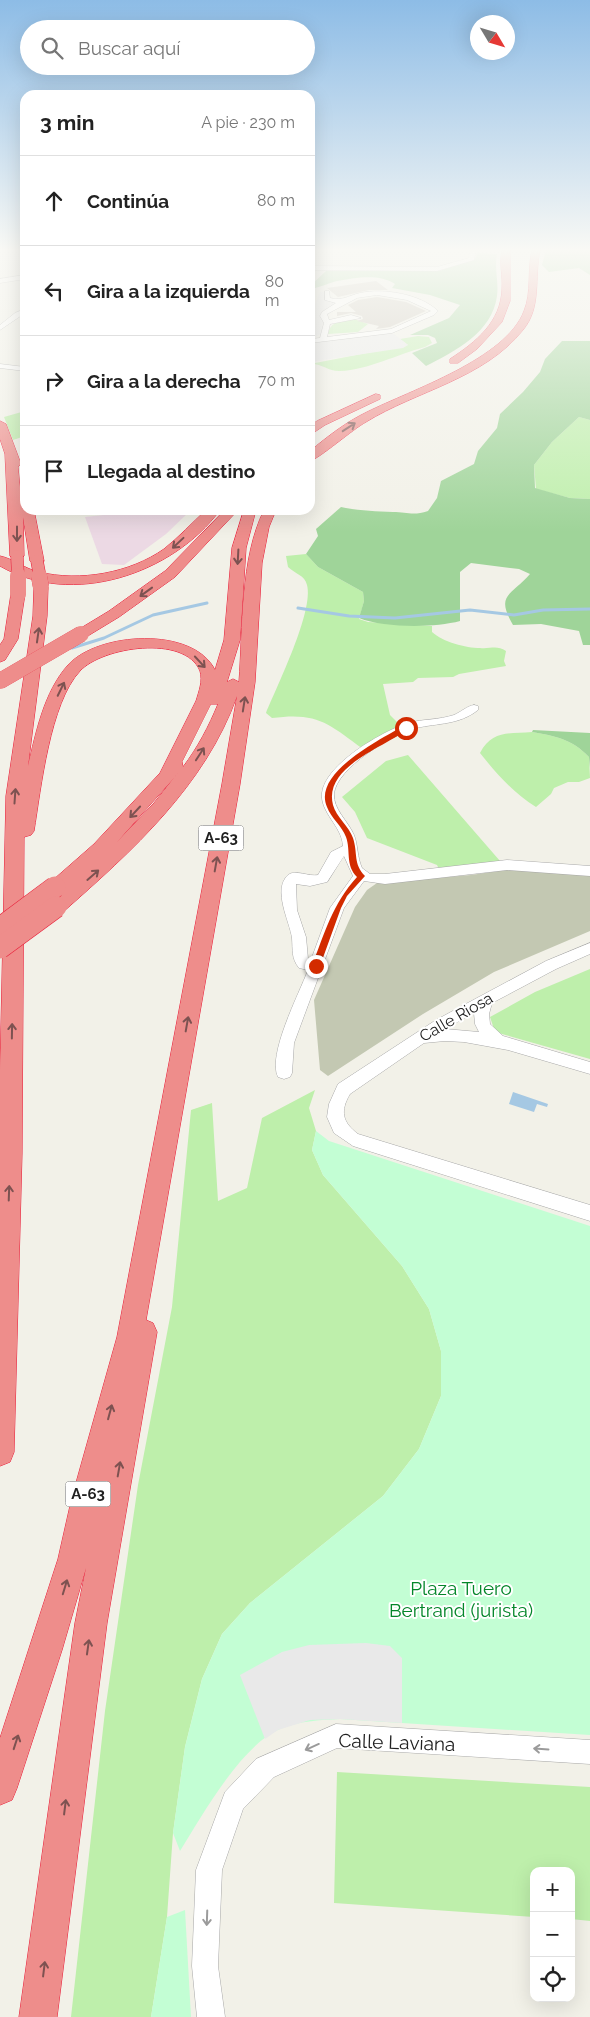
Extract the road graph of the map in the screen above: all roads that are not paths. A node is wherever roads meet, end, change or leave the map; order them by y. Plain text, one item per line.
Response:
1 (478, 344) edge
2 (503, 344) edge
3 (473, 349) junction
4 (442, 365) dead end
5 (0, 367) edge
6 (20, 368) edge
7 (386, 392) dead end
8 (1, 426) edge
9 (315, 428) edge
10 (315, 438) edge
11 (11, 450) junction
12 (315, 453) edge
13 (20, 478) edge
14 (29, 515) edge
15 (208, 515) edge
16 (227, 515) edge
17 (248, 515) edge
18 (268, 515) edge
19 (0, 560) edge
20 (251, 604) junction
21 (2, 654) edge
22 (0, 681) edge
23 (474, 708) dead end
24 (167, 775) junction
25 (349, 848) junction
26 (590, 871) edge
27 (362, 876) junction
28 (14, 897) junction
29 (0, 928) edge
30 (0, 948) edge
31 (590, 948) edge
32 (316, 966) junction
33 (486, 1000) junction
34 (412, 1042) junction
35 (500, 1042) junction
36 (590, 1068) edge
37 (178, 1072) junction
38 (284, 1073) dead end
39 (590, 1213) edge
40 (0, 1452) edge
41 (590, 1752) edge
42 (0, 1788) edge
43 (38, 2017) edge
44 (210, 2017) edge

1 - 3 highway
12 -> 2 highway
3 - 4 highway
3 - 10 highway
5 - 6 street
7 - 9 highway
8 - 11 highway
11 - 13 highway
11 -> 21 highway, bridge
28 -> 14 highway, bridge
15 -> 19 highway
16 -> 22 highway, bridge
17 -> 24 highway
18 - 20 highway, A-63
30 -> 20 highway, bridge
37 -> 20 highway, A-63
23 - 25 street
28 -> 24 highway
24 -> 29 highway, bridge
25 - 27 street
25 - 32 street
26 - 27 street
27 - 32 street
40 -> 28 highway
31 - 33 street, Calle Riosa
32 - 38 street
33 - 34 street, Calle Riosa
33 - 35 street
34 - 35 street
34 - 39 street, Calle Riosa
35 - 36 street
42 -> 37 highway, A-63
43 -> 37 highway
41 -> 44 street, Calle Laviana

